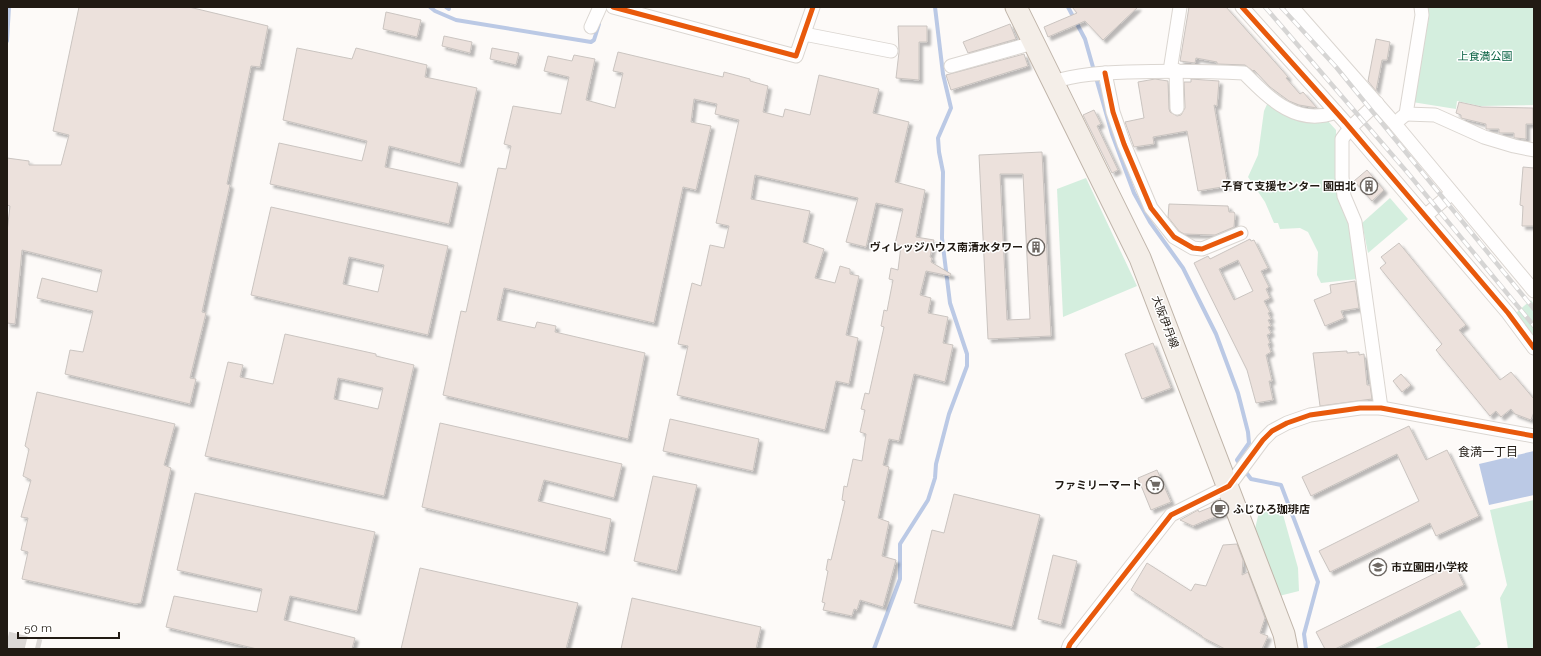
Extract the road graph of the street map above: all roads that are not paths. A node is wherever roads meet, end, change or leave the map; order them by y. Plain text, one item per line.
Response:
1 (600, 7) edge
2 (614, 7) edge
3 (813, 7) edge
4 (1016, 7) edge
5 (1180, 7) edge
6 (1242, 7) edge
7 (1292, 7) edge
8 (1421, 7) edge
9 (591, 27) dead end
10 (804, 34) junction
11 (1033, 43) junction
12 (890, 51) dead end
13 (951, 66) dead end
14 (1173, 70) junction
15 (1105, 73) junction
16 (1053, 82) junction
17 (1377, 103) junction
18 (1177, 108) dead end
19 (1336, 112) junction
20 (1406, 114) junction
21 (1395, 124) junction
22 (1350, 128) junction
23 (1534, 150) edge
24 (1452, 193) junction
25 (1425, 216) junction
26 (1242, 233) dead end
27 (1534, 291) edge
28 (1534, 348) edge
29 (1381, 408) junction
30 (1534, 436) edge
31 (1229, 486) junction
32 (1068, 649) edge
33 (1287, 649) edge

1 - 9 street
2 - 10 street
3 - 10 street
4 - 11 main road, 大阪伊丹線
5 - 14 street
6 - 19 street
7 - 17 street
8 - 20 street
10 - 12 street
11 - 13 street
11 - 16 main road, 大阪伊丹線
14 - 15 street
14 - 18 street
14 - 19 street
15 - 16 street
15 - 26 street
16 - 31 main road, 大阪伊丹線
17 - 21 street
17 - 22 street
19 - 22 street
20 - 21 street
20 - 23 street
21 - 24 street
22 - 25 street
22 - 29 street
24 - 25 street
24 - 27 street
25 - 28 street
29 - 30 street
29 - 31 street
31 - 32 street
31 - 33 main road, 大阪伊丹線

